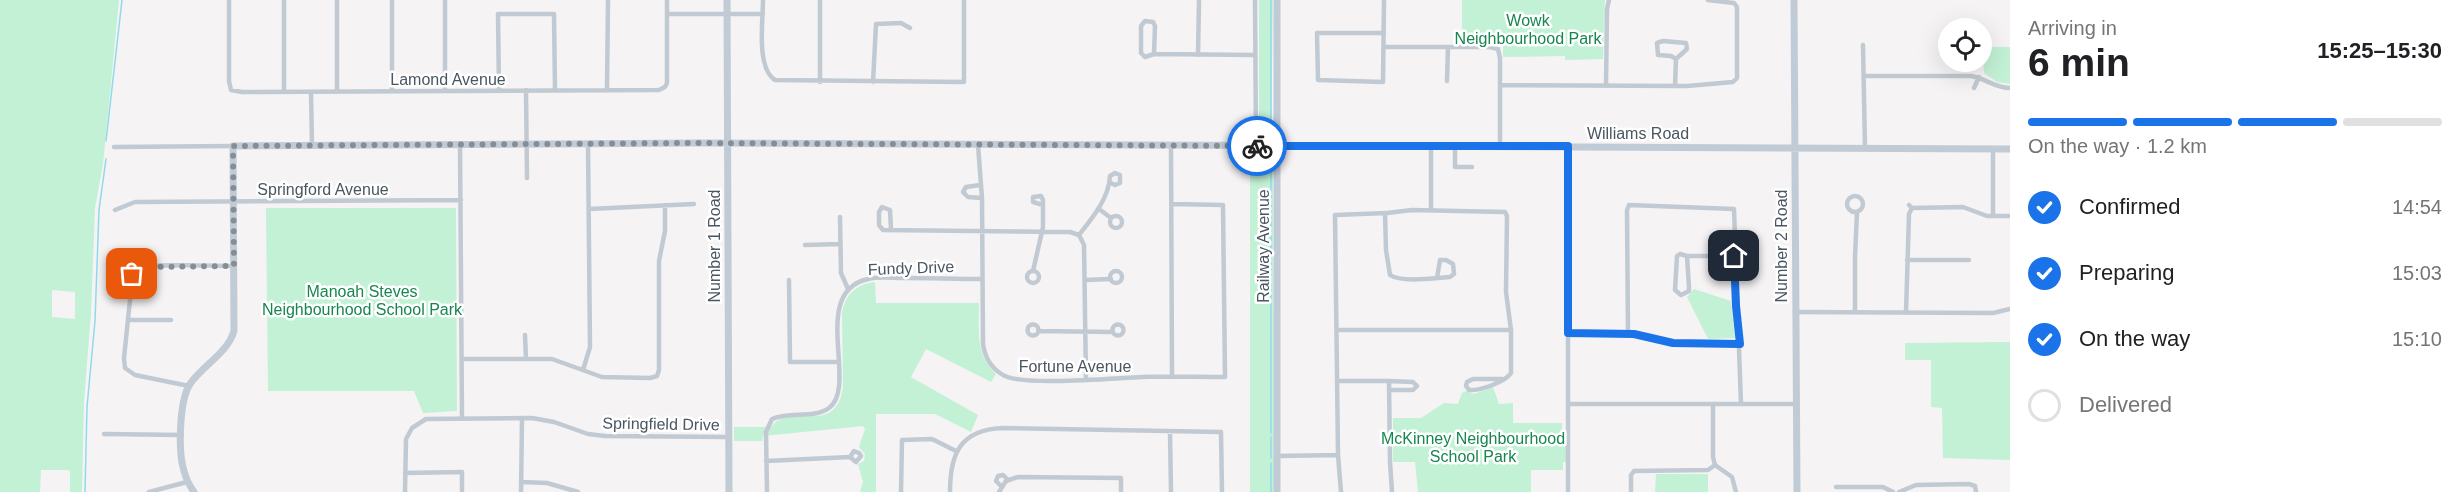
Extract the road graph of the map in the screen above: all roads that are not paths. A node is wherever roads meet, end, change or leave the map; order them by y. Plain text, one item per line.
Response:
1 (229, 0) edge
2 (284, 0) edge
3 (337, 0) edge
4 (392, 0) edge
5 (445, 0) edge
6 (608, 0) edge
7 (668, 0) edge
8 (727, 0) edge
9 (763, 0) edge
10 (820, 0) edge
11 (964, 0) edge
12 (1198, 0) edge
13 (1255, 0) edge
14 (1277, 0) edge
15 (1384, 0) edge
16 (1609, 0) edge
17 (1708, 0) edge
18 (1794, 0) edge
19 (667, 14) junction
20 (727, 14) junction
21 (763, 14) junction
22 (910, 28) dead end
23 (1384, 33) junction
24 (1863, 45) dead end
25 (1384, 47) junction
26 (1448, 47) junction
27 (1154, 54) junction
28 (1198, 55) junction
29 (1256, 55) junction
30 (1676, 59) junction
31 (1864, 76) junction
32 (1979, 77) junction
33 (1448, 81) dead end
34 (820, 82) junction
35 (873, 82) junction
36 (1500, 85) junction
37 (1606, 86) junction
38 (1675, 86) junction
39 (1974, 88) dead end
40 (2010, 88) edge
41 (445, 90) junction
42 (499, 90) junction
43 (526, 90) junction
44 (555, 90) junction
45 (607, 90) junction
46 (284, 91) junction
47 (337, 91) junction
48 (392, 91) junction
49 (311, 92) junction
50 (460, 144) junction
51 (526, 144) junction
52 (588, 144) junction
53 (727, 144) junction
54 (312, 145) junction
55 (978, 145) junction
56 (233, 146) junction
57 (1171, 146) junction
58 (1256, 146) junction
59 (1277, 146) junction
60 (1455, 146) junction
61 (1568, 146) junction
62 (114, 147) dead end
63 (1431, 147) junction
64 (1500, 147) junction
65 (1794, 148) junction
66 (1866, 148) junction
67 (1993, 149) junction
68 (2010, 149) edge
69 (1473, 167) dead end
70 (526, 178) dead end
71 (1111, 183) dead end
72 (980, 185) junction
73 (982, 198) junction
74 (460, 200) junction
75 (233, 202) junction
76 (694, 204) dead end
77 (1172, 204) junction
78 (665, 205) junction
79 (1042, 205) dead end
80 (589, 208) junction
81 (1099, 208) junction
82 (115, 210) dead end
83 (1431, 210) junction
84 (1857, 212) dead end
85 (1385, 213) junction
86 (1993, 216) junction
87 (2010, 216) edge
88 (840, 217) dead end
89 (1111, 218) dead end
90 (891, 230) junction
91 (982, 230) junction
92 (1041, 232) junction
93 (1079, 235) junction
94 (839, 244) junction
95 (805, 245) dead end
96 (1687, 256) junction
97 (1734, 256) junction
98 (1906, 260) junction
99 (1969, 260) dead end
100 (234, 266) junction
101 (1033, 271) dead end
102 (1437, 278) junction
103 (982, 279) junction
104 (1111, 279) dead end
105 (789, 280) dead end
106 (1085, 280) junction
107 (848, 289) junction
108 (2010, 309) edge
109 (1795, 312) junction
110 (1855, 312) junction
111 (1906, 313) junction
112 (128, 320) junction
113 (171, 320) dead end
114 (1338, 330) junction
115 (1511, 330) junction
116 (1039, 331) dead end
117 (1085, 332) junction
118 (1112, 332) dead end
119 (1568, 333) junction
120 (1628, 334) junction
121 (525, 335) dead end
122 (1740, 344) junction
123 (462, 359) junction
124 (526, 359) junction
125 (838, 362) junction
126 (583, 370) junction
127 (1172, 377) junction
128 (1502, 379) junction
129 (1086, 380) junction
130 (1339, 381) junction
131 (1389, 381) junction
132 (189, 386) junction
133 (1389, 390) junction
134 (1568, 404) junction
135 (1713, 404) junction
136 (1741, 404) junction
137 (1797, 404) junction
138 (462, 418) junction
139 (522, 418) junction
140 (1170, 432) junction
141 (104, 434) dead end
142 (182, 435) junction
143 (728, 437) junction
144 (956, 451) junction
145 (1338, 455) junction
146 (1277, 456) junction
147 (850, 457) dead end
148 (766, 461) junction
149 (1715, 465) junction
150 (405, 473) junction
151 (1008, 480) junction
152 (187, 482) junction
153 (521, 482) junction
154 (1836, 487) dead end
155 (1000, 489) edge
156 (1976, 489) edge
157 (149, 492) edge
158 (194, 492) edge
159 (405, 492) edge
160 (462, 492) edge
161 (521, 492) edge
162 (578, 492) edge
163 (729, 492) edge
164 (767, 492) edge
165 (901, 492) edge
166 (950, 492) edge
167 (1121, 492) edge
168 (1170, 492) edge
169 (1222, 492) edge
170 (1277, 492) edge
171 (1341, 492) edge
172 (1392, 492) edge
173 (1568, 492) edge
174 (1631, 492) edge
175 (1736, 492) edge
176 (1797, 492) edge
177 (1893, 492) edge
178 (1899, 492) edge

1 - 46 street, Lamond Avenue
2 - 46 street
3 - 47 street
4 - 48 street
5 - 41 street
6 - 45 street
7 - 19 street
8 - 20 street, Number 1 Road
9 - 21 street
10 - 34 street
11 - 35 street
12 - 28 street
13 - 29 street
14 - 59 street, Railway Avenue
15 - 23 street
16 - 37 street
17 - 38 street
18 - 65 street, Number 2 Road
19 - 20 street
19 - 45 street, Lamond Avenue
20 - 21 street
20 - 53 street, Number 1 Road
21 - 34 street
22 - 35 street
23 - 25 street
23 - 25 street
24 - 31 street
25 - 26 street
26 - 33 street
26 - 36 street
27 - 27 street
27 - 28 street
28 - 29 street
29 - 58 street
30 - 30 street
30 - 38 street
31 - 32 street
31 - 66 street
32 - 39 street
32 - 40 street
34 - 35 street
36 - 37 street
36 - 64 street
37 - 38 street
41 - 42 street, Lamond Avenue
41 - 48 street, Lamond Avenue
42 - 43 street, Lamond Avenue
42 - 44 street
43 - 44 street, Lamond Avenue
43 - 51 street
44 - 45 street, Lamond Avenue
46 - 49 street, Lamond Avenue
47 - 48 street, Lamond Avenue
47 - 49 street, Lamond Avenue
49 - 54 street
50 - 51 street, Williams Road
50 - 54 street, Williams Road
50 - 74 street
51 - 52 street, Williams Road
51 - 70 street
52 - 53 street, Williams Road
52 - 80 street
53 - 55 street, Williams Road
53 - 143 street, Number 1 Road
54 - 56 street, Williams Road
55 - 57 street, Williams Road
55 - 72 street, Fortune Avenue
56 - 62 street, Williams Road
56 - 75 street
57 - 58 street, Williams Road
57 - 77 street
58 - 59 street, Williams Road
59 - 63 street, Williams Road
59 - 146 street, Railway Avenue
60 - 63 street, Williams Road
60 - 64 street, Williams Road
60 - 69 street
61 - 64 street, Williams Road
61 - 65 street, Williams Road
61 - 119 street
63 - 83 street
65 - 66 street, Williams Road
65 - 109 street, Number 2 Road
66 - 67 street, Williams Road
67 - 68 street, Williams Road
67 - 86 street
71 - 81 street
72 - 73 street, Fortune Avenue
72 - 73 street
73 - 91 street, Fortune Avenue
74 - 75 street, Springford Avenue
74 - 123 street
75 - 82 street, Springford Avenue
75 - 100 street
76 - 78 street
77 - 127 street
77 - 127 street, Fortune Avenue
78 - 80 street
78 - 126 street
79 - 92 street
80 - 126 street
81 - 89 street
81 - 93 street
83 - 85 street
83 - 115 street
84 - 110 street
85 - 102 street
85 - 114 street
86 - 87 street
86 - 98 street
88 - 94 street
90 - 90 street
90 - 91 street
91 - 92 street
91 - 103 street, Fortune Avenue
92 - 93 street
92 - 101 street
93 - 106 street
94 - 95 street
94 - 107 street
96 - 96 street
96 - 97 street
97 - 120 street
97 - 122 street
98 - 99 street
98 - 111 street
100 - 112 street
100 - 132 street
102 - 102 street
103 - 107 street, Fundy Drive
103 - 129 street, Fortune Avenue
104 - 106 street
105 - 125 street
106 - 117 street
107 - 125 street, Fundy Drive
108 - 111 street
109 - 110 street
109 - 137 street, Number 2 Road
110 - 111 street
112 - 113 street
112 - 132 street
114 - 115 street
114 - 130 street
115 - 128 street
116 - 117 street
117 - 118 street
117 - 129 street
119 - 120 street
119 - 134 street
120 - 122 street
121 - 124 street
122 - 136 street
123 - 124 street
123 - 138 street
124 - 126 street
125 - 148 street, Fundy Drive
127 - 129 street, Fortune Avenue
128 - 128 street
130 - 131 street
130 - 145 street
131 - 133 street
131 - 133 street
132 - 142 street
133 - 172 street
134 - 135 street
134 - 173 street
135 - 136 street
135 - 149 street
136 - 137 street
137 - 176 street, Number 2 Road
138 - 139 street, Springfield Drive
138 - 150 street, Springfield Drive
139 - 143 street, Springfield Drive
139 - 153 street
140 - 144 street
140 - 168 street
140 - 169 street
141 - 142 street
142 - 152 street
143 - 163 street, Number 1 Road
144 - 165 street
144 - 166 street
145 - 146 street
145 - 171 street
146 - 170 street, Railway Avenue
147 - 148 street
148 - 164 street, Fundy Drive
149 - 174 street
149 - 175 street
150 - 159 street, Springfield Drive
150 - 160 street
151 - 155 street
151 - 155 street
151 - 167 street
152 - 157 street
152 - 158 street
153 - 161 street
153 - 162 street
154 - 177 street
156 - 178 street

